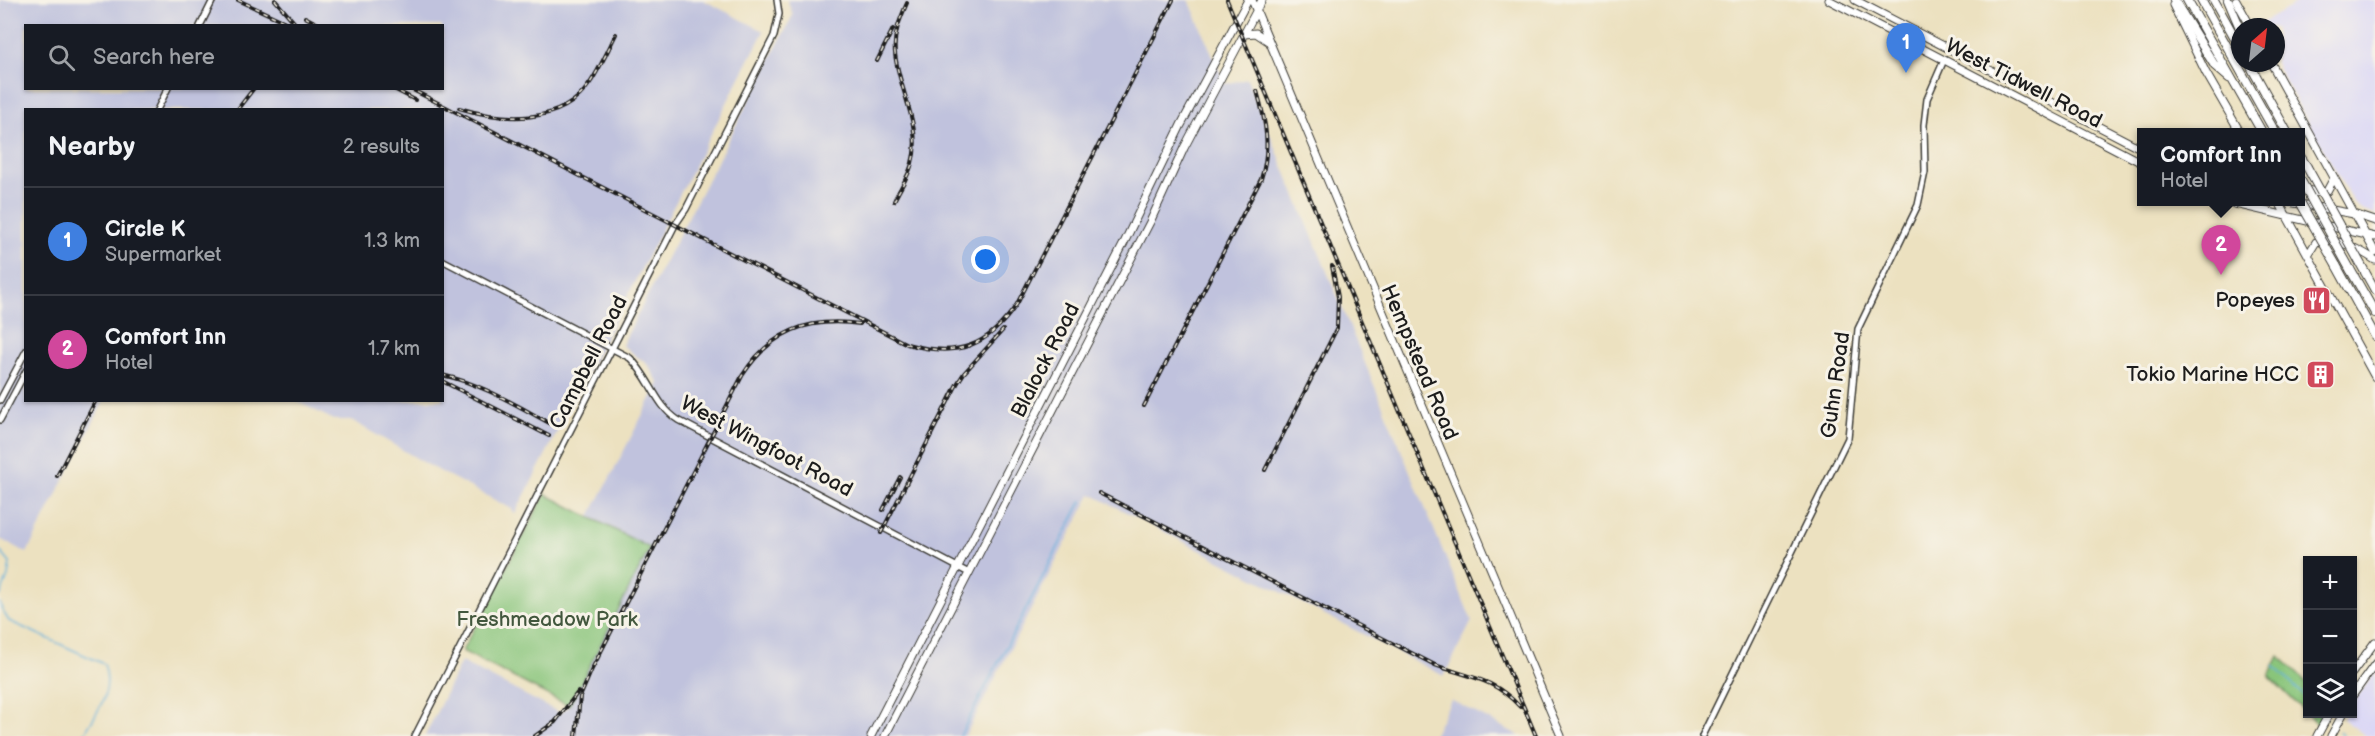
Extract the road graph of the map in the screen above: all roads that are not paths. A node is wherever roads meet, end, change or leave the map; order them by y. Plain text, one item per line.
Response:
1 (213, 0) edge
2 (777, 0) edge
3 (1250, 0) edge
4 (1262, 0) edge
5 (1829, 0) edge
6 (1855, 0) edge
7 (2172, 0) edge
8 (2187, 0) edge
9 (2201, 0) edge
10 (2214, 0) edge
11 (2228, 0) edge
12 (2236, 0) edge
13 (1256, 11) junction
14 (2236, 18) edge
15 (2246, 18) edge
16 (201, 24) edge
17 (2231, 31) edge
18 (1244, 34) junction
19 (1268, 40) junction
20 (1944, 60) junction
21 (2254, 72) edge
22 (2276, 72) edge
23 (1204, 82) junction
24 (2234, 82) junction
25 (1216, 88) junction
26 (167, 90) edge
27 (2031, 92) junction
28 (2025, 102) junction
29 (158, 108) edge
30 (2238, 128) edge
31 (2260, 128) edge
32 (2273, 128) edge
33 (2285, 128) edge
34 (2114, 135) junction
35 (2108, 145) junction
36 (2137, 146) edge
37 (2137, 160) edge
38 (1163, 163) junction
39 (2305, 163) edge
40 (1174, 168) junction
41 (2334, 178) junction
42 (2305, 186) edge
43 (2305, 189) edge
44 (2305, 204) edge
45 (2245, 206) edge
46 (2282, 206) edge
47 (2303, 206) edge
48 (2354, 214) junction
49 (2289, 218) junction
50 (2375, 221) edge
51 (2364, 235) junction
52 (2375, 237) edge
53 (1123, 245) junction
54 (1135, 251) junction
55 (2375, 252) edge
56 (2308, 255) junction
57 (444, 261) edge
58 (2375, 261) edge
59 (2375, 290) edge
60 (2375, 313) edge
61 (2375, 336) edge
62 (614, 348) junction
63 (24, 355) edge
64 (24, 375) edge
65 (2375, 376) edge
66 (0, 400) edge
67 (0, 420) edge
68 (1007, 469) junction
69 (1019, 475) junction
70 (958, 567) junction
71 (969, 573) junction
72 (924, 632) junction
73 (936, 638) junction
74 (2375, 642) edge
75 (2375, 664) edge
76 (2357, 666) edge
77 (2357, 689) edge
78 (889, 701) junction
79 (900, 707) junction
80 (2327, 718) edge
81 (2341, 718) edge
82 (415, 736) edge
83 (871, 736) edge
84 (885, 736) edge
85 (1561, 736) edge
86 (1702, 736) edge
87 (2317, 736) edge
88 (2331, 736) edge

1 - 16 street
2 - 62 street, Campbell Road
3 - 13 main road, Hempstead Road
3 - 23 main road, Blalock Road
4 - 13 main road, Blalock Road
5 - 20 main road, West Tidwell Road
6 - 27 main road, West Tidwell Road
7 - 24 highway
7 - 30 main road
8 - 24 highway
9 - 32 highway
10 - 17 highway
11 - 14 highway
12 - 15 main road
13 - 18 main road, Blalock Road
13 - 19 main road, Hempstead Road
18 - 19 main road
18 - 25 main road, Blalock Road
19 - 85 main road, Hempstead Road
20 - 28 main road, West Tidwell Road
20 - 86 street, Guhn Road
21 - 33 highway
22 - 41 main road
23 - 25 main road
23 - 38 main road, Blalock Road
24 - 31 highway
25 - 40 main road, Blalock Road
26 - 29 street
27 - 28 main road
27 - 34 main road, West Tidwell Road
28 - 35 main road, West Tidwell Road
34 - 35 main road
34 - 36 main road, West Tidwell Road
35 - 37 main road, West Tidwell Road
38 - 40 main road
38 - 53 main road, Blalock Road
39 - 59 highway, bridge
40 - 54 main road, Blalock Road
41 - 43 main road
41 - 48 main road
42 - 60 highway, bridge
44 - 48 main road
45 - 49 main road
46 - 49 main road
47 - 61 highway, bridge
48 - 50 main road
48 - 51 main road
49 - 51 main road
49 - 56 main road
51 - 52 main road
51 - 55 main road
53 - 54 main road
53 - 68 main road, Blalock Road
54 - 69 main road, Blalock Road
56 - 58 main road
56 - 65 main road
57 - 62 street, West Wingfoot Road
62 - 70 street, West Wingfoot Road
62 - 82 street, Campbell Road
63 - 66 street
64 - 67 street
68 - 69 main road
68 - 70 main road, Blalock Road
69 - 71 main road, Blalock Road
70 - 71 street, West Wingfoot Road
70 - 72 main road, Blalock Road
71 - 73 main road, Blalock Road
72 - 73 main road
72 - 78 main road, Blalock Road
73 - 79 main road, Blalock Road
74 - 76 main road
75 - 77 main road
78 - 79 main road
78 - 83 main road, Blalock Road
79 - 84 main road, Blalock Road
80 - 87 main road
81 - 88 main road

